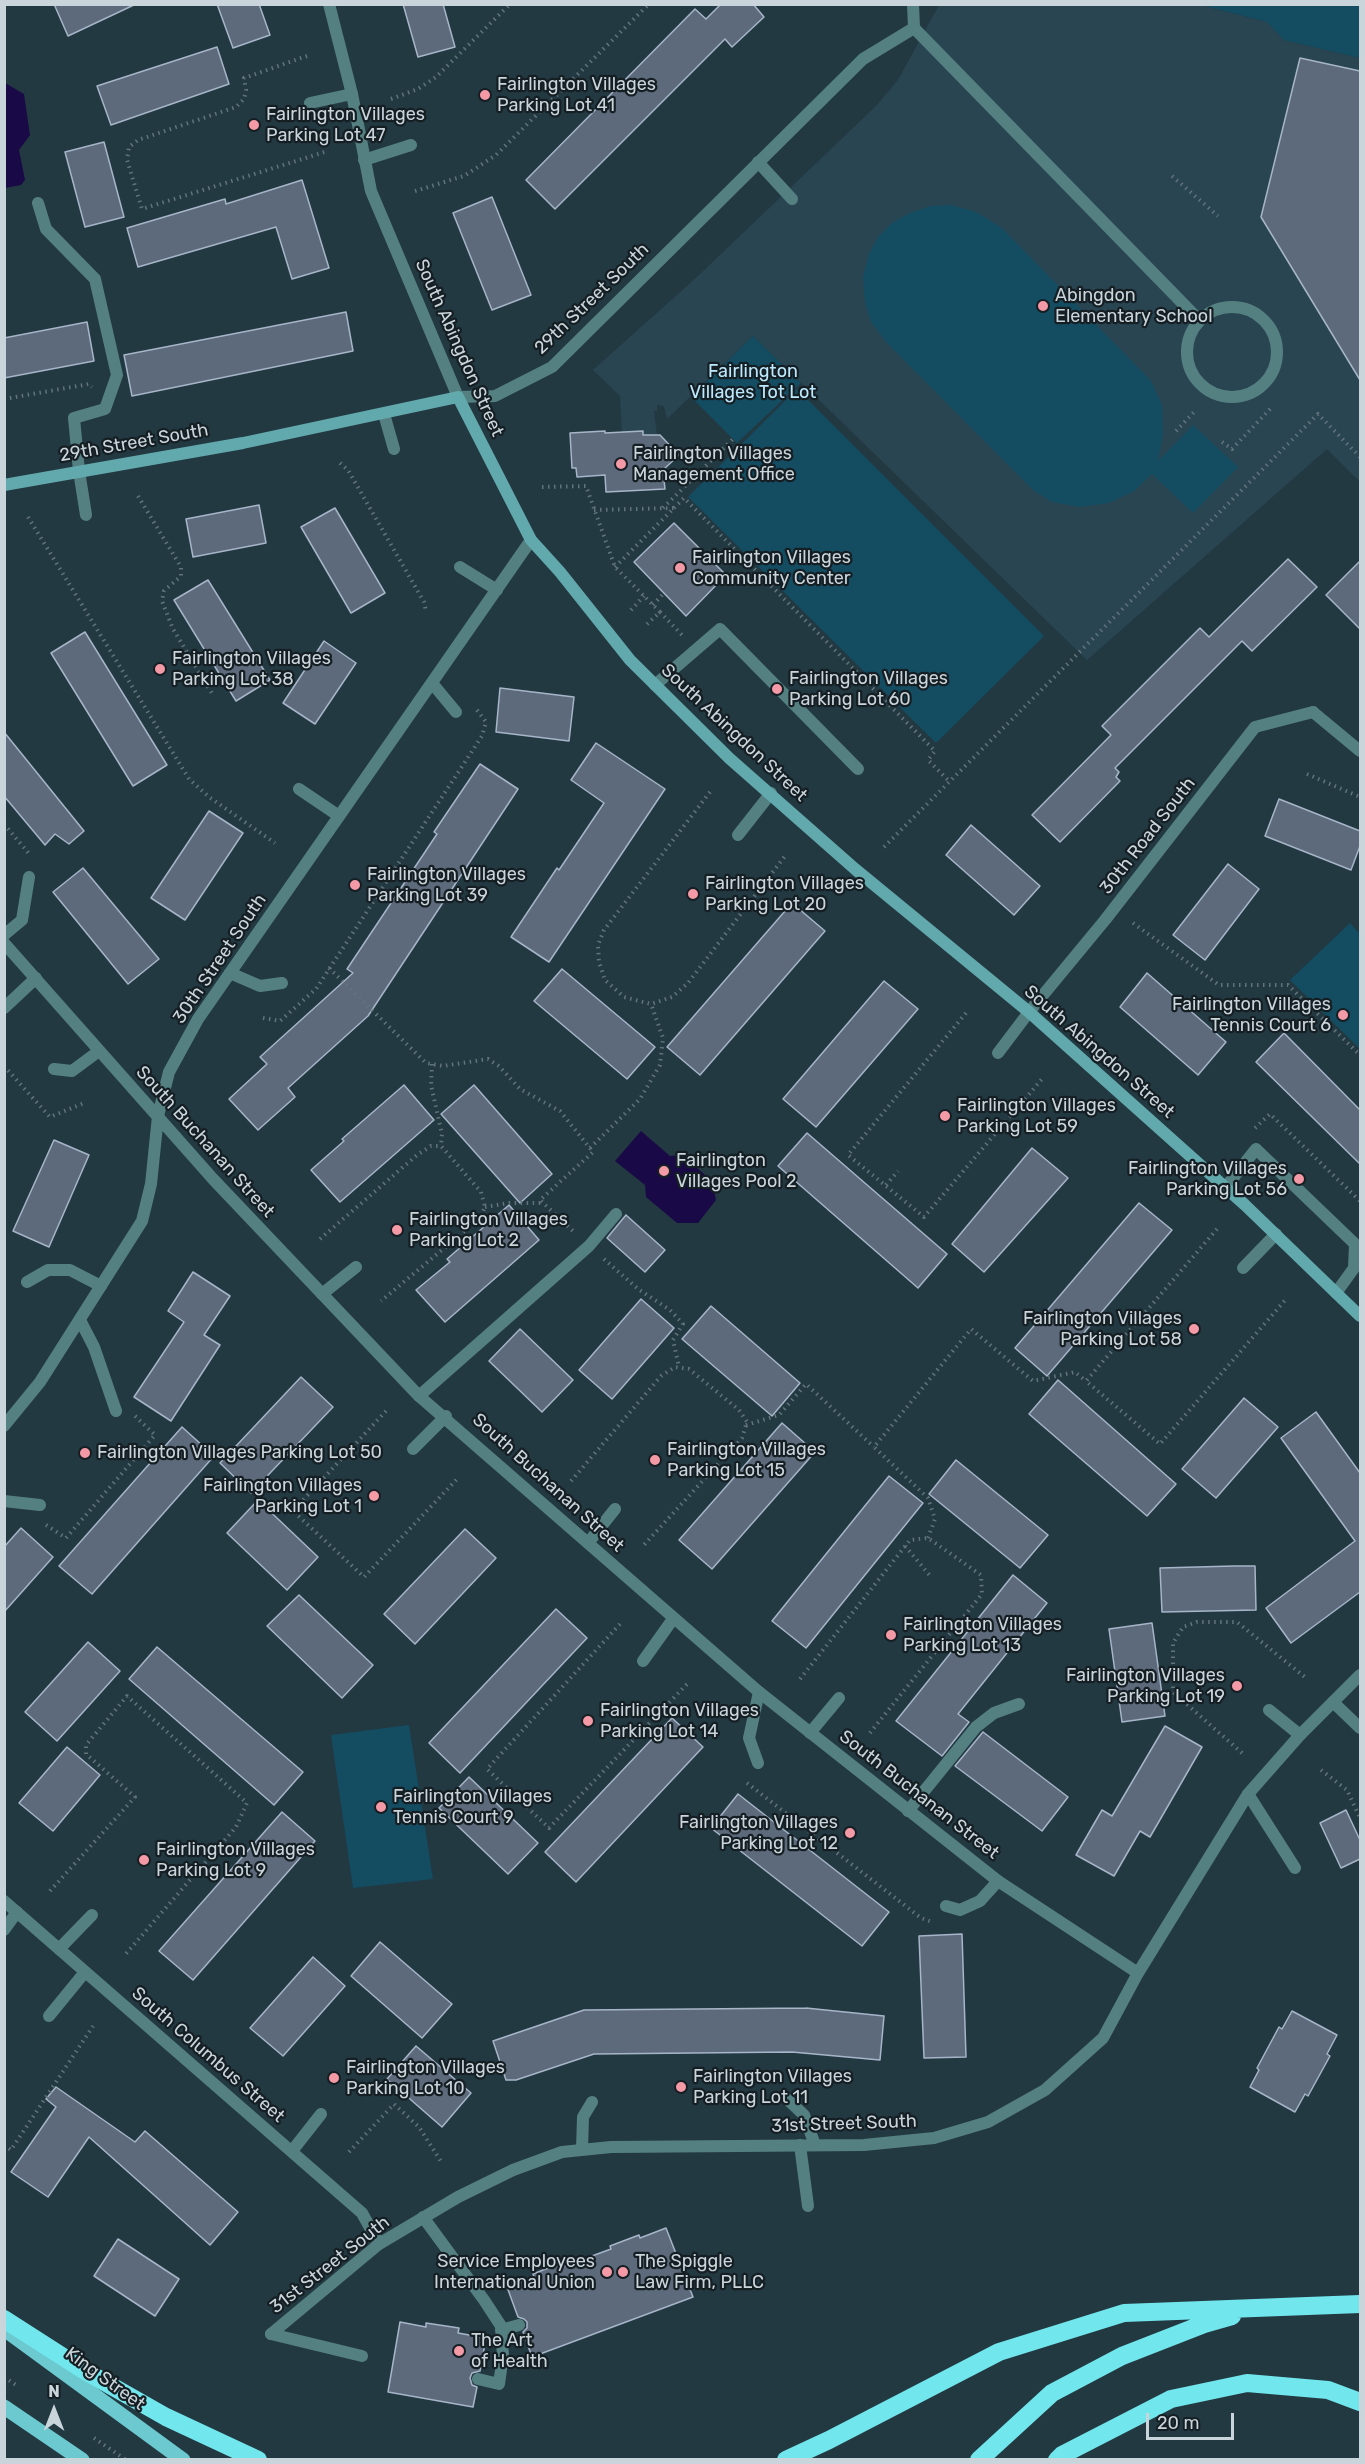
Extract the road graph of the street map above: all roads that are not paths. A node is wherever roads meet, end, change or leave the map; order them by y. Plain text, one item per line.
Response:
1 (329, 4) edge
2 (913, 4) edge
3 (914, 28) junction
4 (352, 94) junction
5 (310, 103) dead end
6 (411, 145) dead end
7 (364, 160) junction
8 (758, 162) junction
9 (792, 199) dead end
10 (38, 203) dead end
11 (1199, 320) junction
12 (458, 398) junction
13 (384, 414) junction
14 (394, 449) dead end
15 (78, 471) junction
16 (4, 485) edge
17 (86, 515) dead end
18 (531, 540) junction
19 (460, 567) dead end
20 (497, 590) junction
21 (432, 683) junction
22 (655, 685) junction
23 (456, 712) dead end
24 (1360, 751) edge
25 (858, 770) dead end
26 (299, 789) dead end
27 (771, 793) junction
28 (339, 816) junction
29 (738, 835) dead end
30 (29, 877) dead end
31 (4, 935) edge
32 (4, 943) edge
33 (230, 973) junction
34 (36, 978) junction
35 (282, 983) dead end
36 (4, 1008) edge
37 (1029, 1012) junction
38 (99, 1051) junction
39 (998, 1053) dead end
40 (54, 1069) dead end
41 (158, 1116) junction
42 (1225, 1188) junction
43 (616, 1214) dead end
44 (1276, 1234) junction
45 (356, 1267) dead end
46 (1244, 1268) dead end
47 (27, 1282) dead end
48 (101, 1286) junction
49 (1336, 1293) junction
50 (322, 1294) junction
51 (1360, 1316) edge
52 (80, 1320) junction
53 (419, 1396) junction
54 (116, 1411) dead end
55 (446, 1416) junction
56 (4, 1426) edge
57 (413, 1449) dead end
58 (4, 1500) edge
59 (40, 1505) dead end
60 (615, 1509) dead end
61 (588, 1544) junction
62 (674, 1619) junction
63 (643, 1661) dead end
64 (1360, 1675) edge
65 (759, 1692) junction
66 (839, 1698) dead end
67 (1333, 1702) junction
68 (1019, 1704) dead end
69 (1269, 1710) dead end
70 (1360, 1728) edge
71 (810, 1733) junction
72 (1300, 1735) junction
73 (758, 1763) dead end
74 (1248, 1794) junction
75 (908, 1811) junction
76 (1295, 1868) dead end
77 (998, 1881) junction
78 (4, 1901) edge
79 (946, 1906) dead end
80 (17, 1912) junction
81 (92, 1915) dead end
82 (4, 1930) edge
83 (59, 1949) junction
84 (85, 1972) junction
85 (1138, 1973) junction
86 (49, 2016) dead end
87 (787, 2099) dead end
88 (592, 2102) dead end
89 (321, 2115) dead end
90 (800, 2145) junction
91 (815, 2145) junction
92 (582, 2149) junction
93 (292, 2151) junction
94 (808, 2206) dead end
95 (423, 2217) junction
96 (379, 2244) junction
97 (1360, 2304) edge
98 (1263, 2308) junction
99 (4, 2319) edge
100 (519, 2325) dead end
101 (4, 2329) edge
102 (501, 2330) junction
103 (362, 2356) dead end
104 (478, 2379) dead end
105 (1360, 2402) edge
106 (4, 2407) edge
107 (82, 2460) edge
108 (183, 2460) edge
109 (258, 2460) edge
110 (786, 2460) edge
111 (979, 2460) edge
112 (1057, 2460) edge

1 - 4 street, South Abingdon Street
2 - 3 street
3 - 8 street, 29th Street South
3 - 11 street
4 - 5 street
4 - 7 street, South Abingdon Street
6 - 7 street
7 - 12 street, South Abingdon Street
8 - 9 street
8 - 12 street, 29th Street South
10 - 15 street
11 - 11 street
12 - 13 street, 29th Street South
12 - 18 street, South Abingdon Street
13 - 14 street
13 - 15 street, 29th Street South
15 - 16 street, 29th Street South
15 - 17 street
18 - 20 street, 30th Street South
18 - 22 street, South Abingdon Street
19 - 20 street
20 - 21 street, 30th Street South
21 - 23 street
21 - 28 street, 30th Street South
22 - 25 street
22 - 27 street, South Abingdon Street
24 - 37 street, 30th Road South
26 - 28 street
27 - 29 street
27 - 37 street, South Abingdon Street
28 - 33 street, 30th Street South
30 - 31 street
32 - 34 street, South Buchanan Street
33 - 35 street
33 - 41 street, 30th Street South
34 - 36 street
34 - 38 street, South Buchanan Street
37 - 39 street, 30th Road South
37 - 42 street, South Abingdon Street
38 - 40 street
38 - 41 street, South Buchanan Street
41 - 48 street, 30th Street South
41 - 50 street, South Buchanan Street
42 - 44 street, South Abingdon Street
42 - 49 street
43 - 53 street
44 - 46 street
44 - 49 street, South Abingdon Street
45 - 50 street
47 - 48 street
48 - 52 street, 30th Street South
49 - 51 street, South Abingdon Street
50 - 53 street, South Buchanan Street
52 - 54 street
52 - 56 street, 30th Street South
53 - 55 street, South Buchanan Street
55 - 57 street
55 - 61 street, South Buchanan Street
58 - 59 street
60 - 61 street
61 - 62 street, South Buchanan Street
62 - 63 street
62 - 65 street, South Buchanan Street
64 - 67 street, 31st Street South
65 - 71 street, South Buchanan Street
65 - 73 street
66 - 71 street
67 - 70 street
67 - 72 street, 31st Street South
68 - 75 street
69 - 72 street
71 - 75 street, South Buchanan Street
72 - 74 street, 31st Street South
74 - 76 street
74 - 85 street, 31st Street South
75 - 77 street, South Buchanan Street
77 - 79 street
77 - 85 street, South Buchanan Street
78 - 80 street, South Columbus Street
80 - 82 street
80 - 83 street, South Columbus Street
81 - 83 street
83 - 84 street, South Columbus Street
84 - 86 street
84 - 93 street, South Columbus Street
85 - 91 street, 31st Street South
87 - 91 street
88 - 92 street
89 - 93 street
90 - 91 street, 31st Street South
90 - 92 street, 31st Street South
90 - 94 street
92 - 95 street, 31st Street South
93 - 96 street, South Columbus Street
95 - 96 street, 31st Street South
95 - 102 street
96 - 103 street, 31st Street South
97 - 98 highway
98 - 110 highway
98 - 111 highway
99 - 109 highway
100 - 102 street
101 - 108 main road, King Street
102 - 104 street
105 - 112 highway
106 - 107 main road

